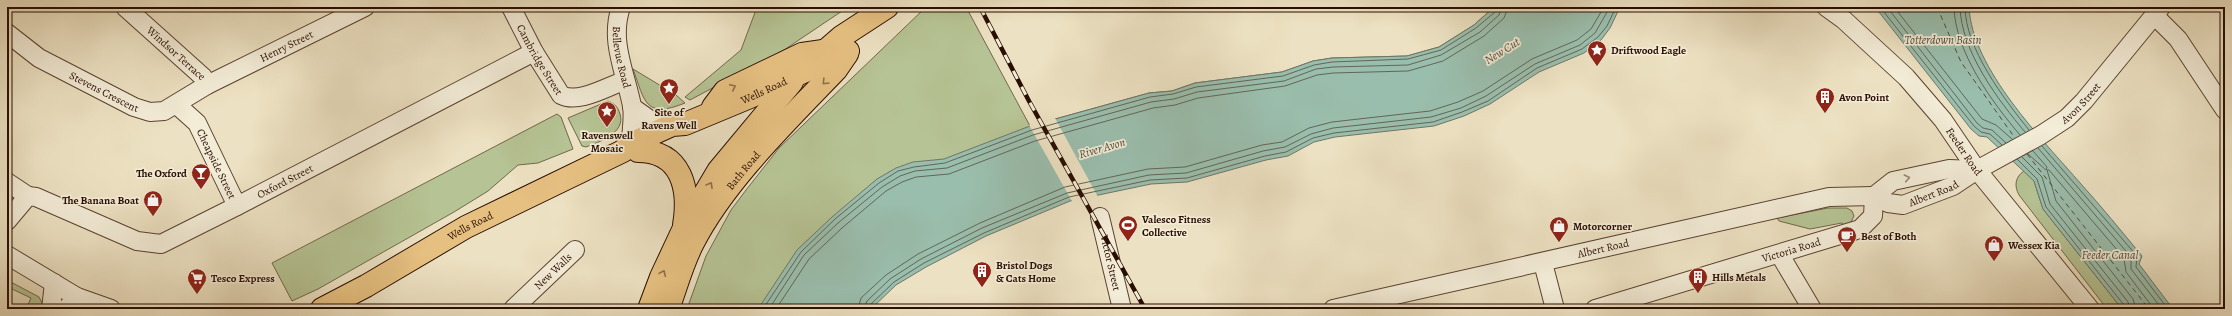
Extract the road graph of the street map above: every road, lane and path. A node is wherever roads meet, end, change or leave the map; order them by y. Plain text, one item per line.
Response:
1 (125, 7) edge
2 (365, 7) edge
3 (511, 7) edge
4 (621, 7) edge
5 (887, 7) edge
6 (901, 7) edge
7 (1826, 7) edge
8 (338, 12) edge
9 (2158, 12) edge
10 (7, 33) edge
11 (823, 51) junction
12 (848, 51) junction
13 (534, 52) junction
14 (798, 75) junction
15 (624, 81) junction
16 (207, 85) junction
17 (177, 105) junction
18 (632, 107) junction
19 (2225, 110) edge
20 (706, 115) junction
21 (685, 124) junction
22 (663, 129) junction
23 (631, 148) junction
24 (1977, 170) junction
25 (7, 182) edge
26 (28, 196) junction
27 (1874, 196) junction
28 (237, 206) junction
29 (1100, 217) dead end
30 (7, 221) edge
31 (683, 230) junction
32 (575, 250) dead end
33 (7, 255) edge
34 (1780, 255) junction
35 (1543, 263) junction
36 (54, 283) junction
37 (80, 304) edge
38 (51, 309) edge
39 (111, 309) edge
40 (322, 309) edge
41 (513, 309) edge
42 (649, 309) edge
43 (668, 309) edge
44 (1122, 309) edge
45 (1333, 309) edge
46 (1555, 309) edge
47 (1595, 309) edge
48 (1812, 309) edge
49 (2090, 309) edge

1 - 16 street, Windsor Terrace
2 - 8 street, Henry Street
3 - 13 street, Cambridge Street
4 - 15 street, Bellevue Road
5 - 11 highway, Bath Road
6 - 12 highway, Bath Road
7 - 24 street, Feeder Road
8 - 16 street, Henry Street
9 - 19 street
9 - 24 street, Avon Street
10 - 17 street, Stevens Crescent
11 - 14 highway, Bath Road
20 -> 11 highway
12 - 14 highway, Bath Road
12 -> 43 highway, Bath Road
13 - 15 street, Cambridge Street
13 - 28 street, Oxford Street
14 - 20 highway, Wells Road
31 -> 14 highway, Bath Road
15 - 18 street, Bellevue Road
16 - 17 street, Stevens Crescent
17 - 28 street, Cheapside Street
18 - 22 street
18 - 23 street, Bellevue Road
20 - 21 highway, Wells Road
21 - 22 highway, Wells Road
21 - 23 highway, Wells Road
22 - 23 highway, Wells Road
23 - 31 highway
23 - 40 highway, Wells Road
27 -> 24 street, Albert Road
24 - 27 street, Albert Road
24 - 49 street, Feeder Road
25 - 26 street, Oxford Street
26 - 28 street, Oxford Street
26 - 30 street
27 - 34 street, Victoria Road
27 - 35 street, Albert Road
29 - 44 street, Victor Street
42 -> 31 highway, Bath Road
32 - 41 street, New Walls
33 - 36 street
34 - 47 street, Victoria Road
34 - 48 street
35 - 45 street, Albert Road
35 - 46 street
36 - 37 street
36 - 38 street
37 - 39 street

